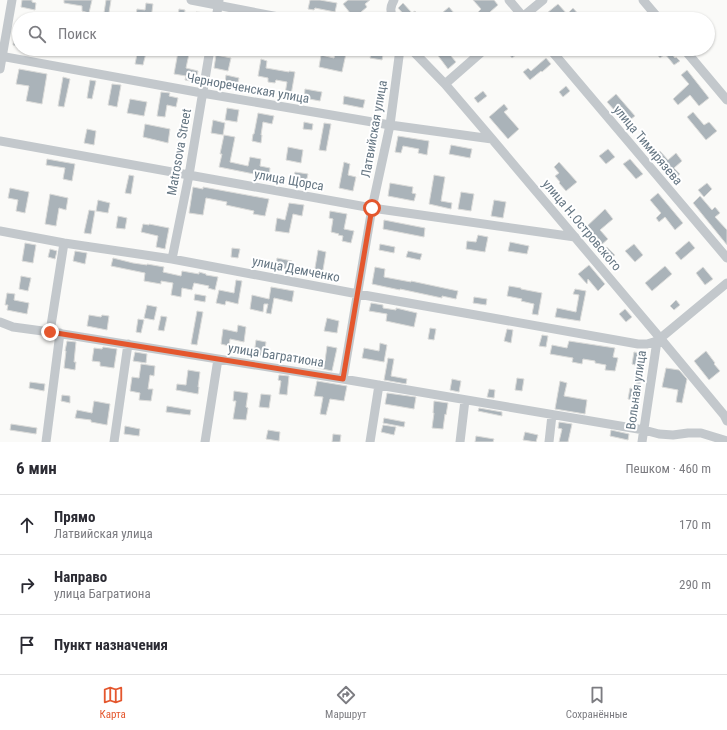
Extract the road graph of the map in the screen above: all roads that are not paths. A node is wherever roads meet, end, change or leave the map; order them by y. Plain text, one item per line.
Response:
1 (12, 0) edge
2 (190, 0) edge
3 (394, 0) edge
4 (509, 0) edge
5 (543, 0) edge
6 (643, 0) edge
7 (219, 2) edge
8 (217, 12) edge
9 (260, 12) edge
10 (391, 12) edge
11 (518, 12) edge
12 (529, 12) edge
13 (653, 12) edge
14 (1, 56) edge
15 (209, 56) edge
16 (399, 56) edge
17 (418, 56) edge
18 (477, 56) edge
19 (556, 56) edge
20 (690, 56) edge
21 (0, 69) edge
22 (445, 84) junction
23 (202, 93) junction
24 (727, 100) edge
25 (390, 125) junction
26 (492, 139) junction
27 (0, 141) edge
28 (189, 175) junction
29 (372, 208) junction
30 (0, 231) edge
31 (575, 238) junction
32 (64, 243) junction
33 (727, 258) edge
34 (172, 259) junction
35 (727, 284) edge
36 (358, 294) junction
37 (0, 322) edge
38 (50, 332) junction
39 (60, 334) junction
40 (658, 340) junction
41 (128, 344) junction
42 (218, 359) junction
43 (343, 379) junction
44 (379, 385) junction
45 (465, 400) junction
46 (552, 415) junction
47 (727, 421) edge
48 (644, 430) junction
49 (727, 441) edge
50 (46, 442) edge
51 (114, 442) edge
52 (204, 442) edge
53 (370, 442) edge
54 (460, 442) edge
55 (549, 442) edge
56 (642, 442) edge

1 - 14 street
2 - 7 street
3 - 10 street
4 - 11 street
5 - 12 street
6 - 13 street
7 - 8 street
7 - 9 street
14 - 21 street
14 - 23 street, Чернореченская улица
15 - 23 street, Matrosova Street
16 - 25 street, Латвийская улица
17 - 22 street, улица Н.Островского
18 - 22 street
19 - 33 street, улица Тимирязева
20 - 24 street
22 - 26 street, улица Н.Островского
23 - 25 street, Чернореченская улица
23 - 28 street, Matrosova Street
25 - 26 street, Чернореченская улица
25 - 29 street, Латвийская улица
26 - 31 street, улица Н.Островского
27 - 28 street, улица Щорса
28 - 29 street, улица Щорса
28 - 34 street, Matrosova Street
29 - 31 street, улица Щорса
29 - 36 street, Латвийская улица
30 - 32 street, улица Демченко
31 - 40 street, улица Н.Островского
32 - 34 street, улица Демченко
32 - 38 street
34 - 36 street, улица Демченко
35 - 40 street
36 - 40 street, улица Демченко
36 - 43 street, Латвийская улица
37 - 38 street, улица Багратиона
38 - 39 street, улица Багратиона
39 - 41 street, улица Багратиона
39 - 50 street
40 - 47 street, улица Н.Островского
40 - 48 street, Вольная улица
41 - 42 street, улица Багратиона
41 - 51 street
42 - 43 street, улица Багратиона
42 - 52 street
43 - 44 street, улица Багратиона
44 - 45 street, улица Багратиона
44 - 53 street
45 - 46 street, улица Багратиона
45 - 54 street
46 - 48 street, улица Багратиона
46 - 55 street
48 - 49 street, улица Багратиона
48 - 56 street, Вольная улица

